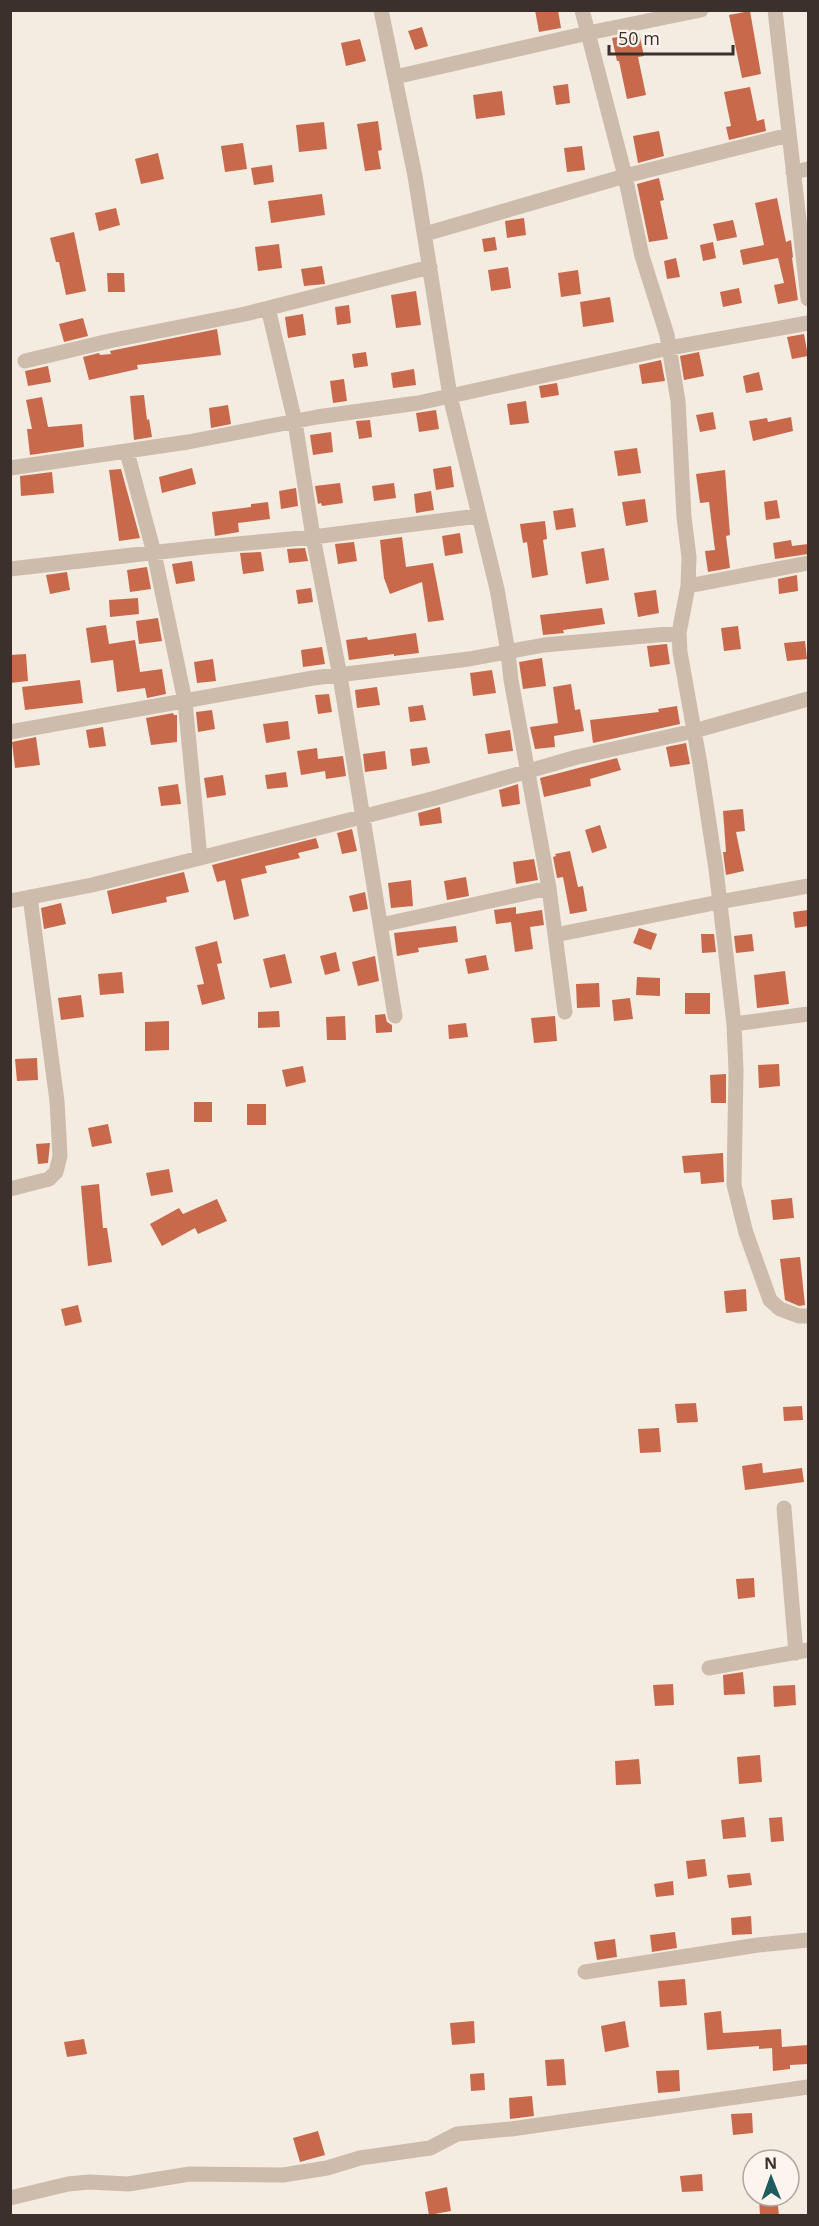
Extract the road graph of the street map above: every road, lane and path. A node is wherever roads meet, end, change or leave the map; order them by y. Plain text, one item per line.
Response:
1 (381, 10) edge
2 (582, 10) edge
3 (701, 10) edge
4 (775, 10) edge
5 (588, 33) junction
6 (395, 76) junction
7 (789, 135) junction
8 (808, 169) edge
9 (793, 172) junction
10 (625, 176) junction
11 (425, 234) junction
12 (430, 267) junction
13 (808, 299) edge
14 (268, 308) junction
15 (808, 323) edge
16 (669, 348) junction
17 (25, 361) dead end
18 (450, 396) junction
19 (295, 422) junction
20 (126, 452) junction
21 (10, 468) edge
22 (478, 516) junction
23 (313, 537) junction
24 (154, 553) junction
25 (808, 563) edge
26 (10, 569) edge
27 (688, 586) junction
28 (679, 633) junction
29 (508, 652) junction
30 (340, 676) junction
31 (808, 699) edge
32 (185, 701) junction
33 (694, 731) junction
34 (10, 732) edge
35 (528, 771) junction
36 (363, 816) junction
37 (200, 858) junction
38 (808, 886) edge
39 (549, 888) junction
40 (30, 897) junction
41 (10, 901) edge
42 (719, 902) junction
43 (381, 925) junction
44 (555, 935) junction
45 (565, 1012) dead end
46 (808, 1014) edge
47 (395, 1016) dead end
48 (734, 1024) junction
49 (10, 1189) edge
50 (808, 1316) edge
51 (784, 1508) dead end
52 (802, 1652) edge
53 (709, 1668) dead end
54 (808, 1940) edge
55 (585, 1972) dead end
56 (808, 2087) edge
57 (10, 2198) edge

1 - 6 street
2 - 5 street
3 - 5 street
4 - 7 street
5 - 6 street
5 - 10 street
6 - 11 street
7 - 9 street
7 - 10 street
8 - 9 street
9 - 13 street
10 - 11 street
10 - 16 street
11 - 12 street
12 - 14 street
12 - 18 street
14 - 17 street
14 - 19 street
15 - 16 street
16 - 18 street
16 - 27 street
18 - 19 street
18 - 22 street
19 - 20 street
19 - 23 street
20 - 21 street
20 - 24 street
22 - 23 street
22 - 29 street
23 - 24 street
23 - 30 street
24 - 26 street
24 - 32 street
25 - 27 street
27 - 28 street
28 - 29 street
28 - 33 street
29 - 30 street
29 - 35 street
30 - 32 street
30 - 36 street
31 - 33 street
32 - 34 street
32 - 37 street
33 - 35 street
33 - 42 street
35 - 36 street
35 - 39 street
36 - 37 street
36 - 43 street
37 - 40 street
38 - 42 street
39 - 43 street
39 - 44 street
40 - 41 street
40 - 49 street
42 - 44 street
42 - 48 street
43 - 47 street
44 - 45 street
46 - 48 street
48 - 50 street
51 - 52 street
52 - 53 street
54 - 55 street
56 - 57 street

